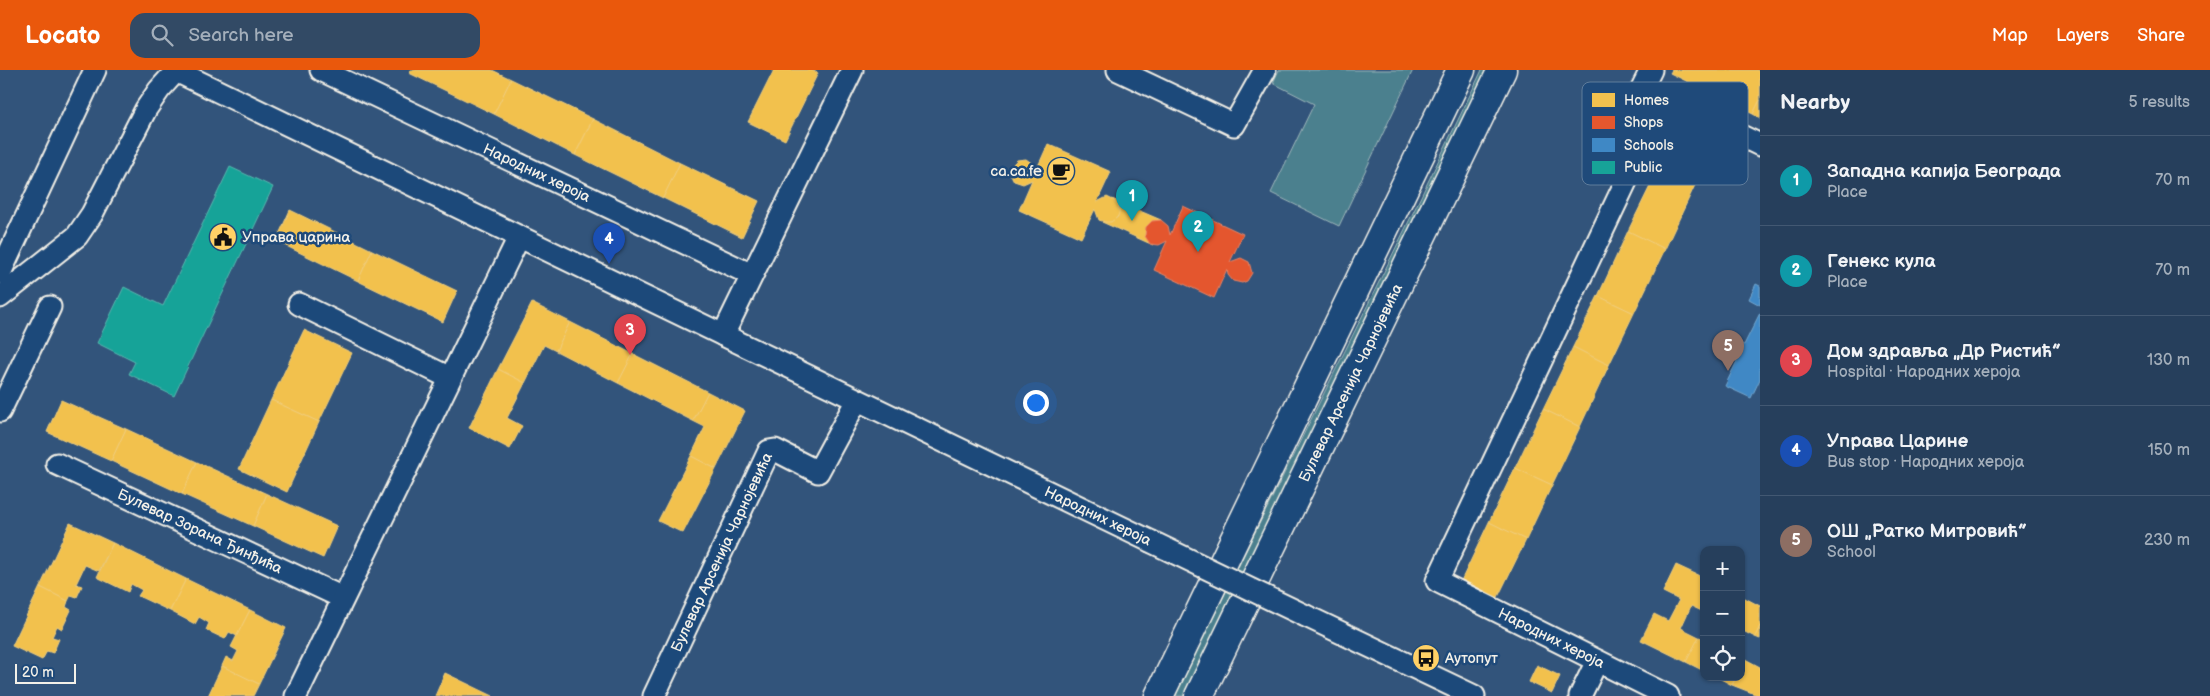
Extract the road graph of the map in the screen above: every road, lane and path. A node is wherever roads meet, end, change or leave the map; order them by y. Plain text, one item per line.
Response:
1 (95, 70) edge
2 (176, 70) edge
3 (321, 70) edge
4 (852, 70) edge
5 (1118, 70) edge
6 (1264, 70) edge
7 (1461, 70) edge
8 (1502, 70) edge
9 (1651, 70) edge
10 (1645, 82) edge
11 (1748, 139) edge
12 (1760, 145) edge
13 (1624, 185) edge
14 (519, 237) junction
15 (0, 273) edge
16 (752, 275) junction
17 (0, 297) edge
18 (299, 304) dead end
19 (50, 307) dead end
20 (723, 335) junction
21 (450, 378) junction
22 (857, 400) junction
23 (0, 411) edge
24 (57, 464) dead end
25 (343, 598) junction
26 (1597, 661) junction
27 (296, 696) edge
28 (654, 696) edge
29 (1159, 696) edge
30 (1199, 696) edge
31 (1474, 696) edge
32 (1580, 696) edge
33 (1668, 696) edge

1 - 15 street
2 - 14 street, Народних хероја
2 - 17 street
3 - 16 street, Народних хероја
4 - 16 street
5 - 6 street
7 - 29 highway
8 - 30 highway, Булевар Арсенија Чарнојевића
9 - 10 street
11 - 12 street
13 - 26 street, Народних хероја
14 - 20 street, Народних хероја
14 - 21 street
16 - 20 street
18 - 21 street
19 - 23 street
20 - 22 street, Народних хероја
21 - 25 street
22 - 28 street, Булевар Арсенија Чарнојевића
22 - 31 street, Народних хероја, bridge
24 - 25 street, Булевар Зорана Ђинђића
25 - 27 street
26 - 32 street
26 - 33 street, Народних хероја

